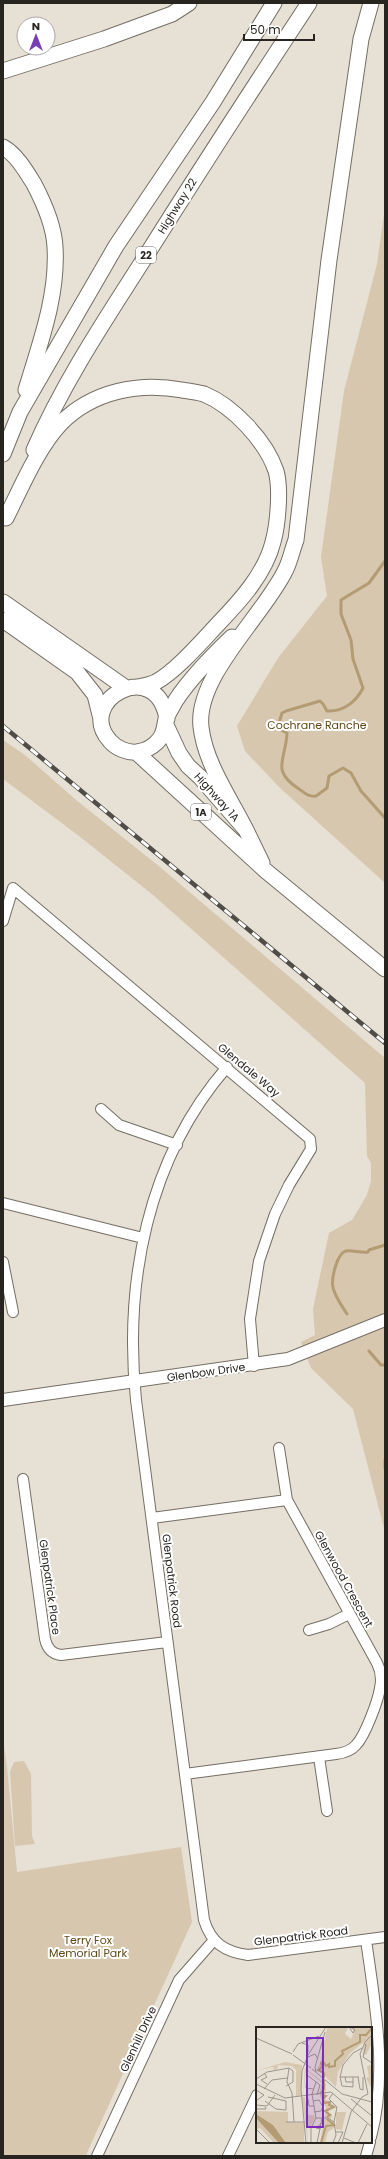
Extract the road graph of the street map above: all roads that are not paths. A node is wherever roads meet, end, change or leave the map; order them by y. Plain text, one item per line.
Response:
1 (189, 3) edge
2 (274, 3) edge
3 (309, 3) edge
4 (370, 3) edge
5 (3, 71) edge
6 (3, 147) edge
7 (20, 412) junction
8 (3, 454) edge
9 (4, 520) edge
10 (3, 602) edge
11 (263, 606) junction
12 (3, 620) edge
13 (131, 687) junction
14 (102, 721) junction
15 (166, 722) junction
16 (136, 752) junction
17 (246, 830) junction
18 (266, 871) junction
19 (3, 921) edge
20 (385, 969) edge
21 (227, 1067) junction
22 (101, 1109) dead end
23 (177, 1145) junction
24 (3, 1203) edge
25 (143, 1238) junction
26 (3, 1262) edge
27 (13, 1312) dead end
28 (385, 1320) edge
29 (254, 1366) junction
30 (134, 1381) junction
31 (3, 1397) edge
32 (20, 1397) junction
33 (3, 1400) edge
34 (279, 1448) dead end
35 (23, 1479) dead end
36 (287, 1500) junction
37 (152, 1518) junction
38 (349, 1614) junction
39 (309, 1630) dead end
40 (167, 1642) junction
41 (319, 1757) junction
42 (185, 1774) junction
43 (327, 1811) dead end
44 (385, 1937) edge
45 (214, 1940) junction
46 (366, 1940) junction
47 (375, 2061) edge
48 (256, 2097) edge
49 (372, 2132) edge
50 (370, 2143) edge
51 (96, 2156) edge
52 (228, 2156) edge
53 (366, 2156) edge

1 - 5 main road
2 - 7 main road
3 - 9 main road, Highway 22 / 22
4 - 11 main road
6 - 7 main road
7 - 8 main road
9 - 13 main road
10 - 13 main road
11 - 15 main road
11 - 17 main road
12 - 14 main road
13 - 14 main road
13 - 15 main road
14 - 16 main road
15 - 16 main road
15 - 17 main road, Highway 1A / 1A
16 - 18 main road, Highway 1A / 1A
17 - 18 main road, Highway 1A / 1A
18 - 20 main road, Highway 1A / 1A
19 - 21 street, Glendale Way
21 - 23 street, Glenpatrick Road
21 - 29 street, Glendale Way
22 - 23 street
23 - 25 street, Glenpatrick Road
24 - 25 street
25 - 30 street, Glenpatrick Road
26 - 27 street
28 - 29 street, Glenbow Drive
29 - 30 street, Glenbow Drive
30 - 32 street, Glenbow Drive
30 - 37 street, Glenpatrick Road
31 - 32 street, Glenbow Drive
32 - 33 street, Glenbow Drive
34 - 36 street, Glenwood Crescent
35 - 40 street, Glenpatrick Place
36 - 37 street
36 - 38 street, Glenwood Crescent
37 - 40 street, Glenpatrick Road
38 - 39 street
38 - 41 street, Glenwood Crescent
40 - 42 street, Glenpatrick Road
41 - 42 street, Glenwood Crescent
41 - 43 street
42 - 45 street, Glenpatrick Road
44 - 46 street, Glenpatrick Road
45 - 46 street, Glenpatrick Road
45 - 51 street, Glenhill Drive
46 - 47 street
47 - 49 street
48 - 52 street
50 - 53 street

